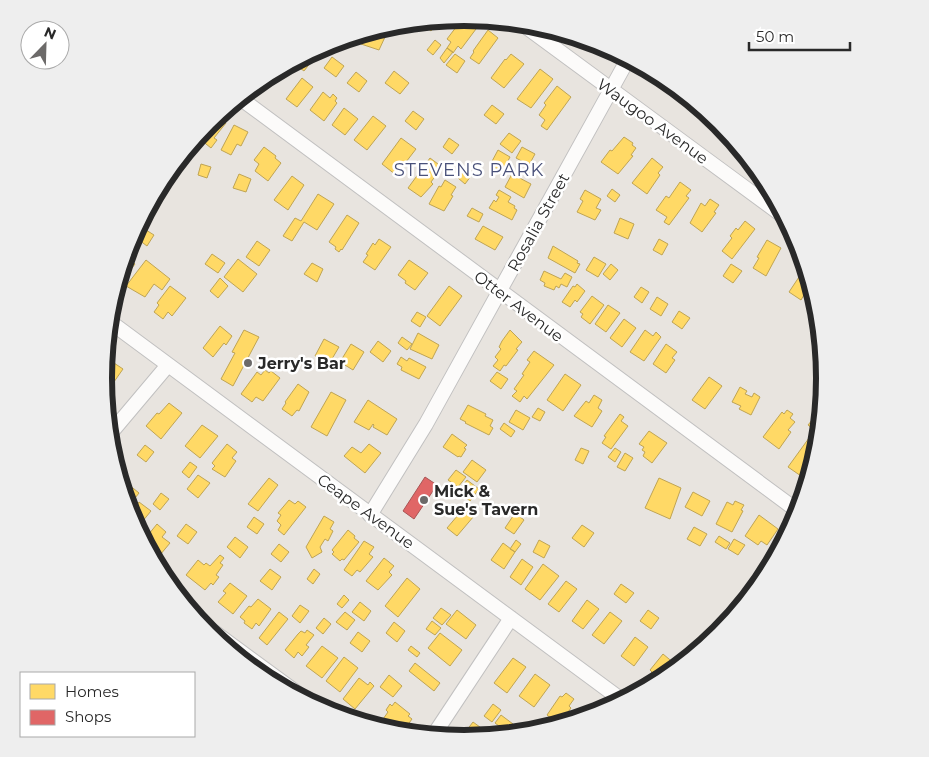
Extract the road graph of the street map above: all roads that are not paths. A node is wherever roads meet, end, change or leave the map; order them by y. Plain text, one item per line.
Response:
1 (535, 33) edge
2 (625, 65) edge
3 (611, 90) junction
4 (246, 102) edge
5 (773, 209) edge
6 (500, 291) junction
7 (116, 326) edge
8 (168, 365) junction
9 (116, 427) edge
10 (792, 507) edge
11 (370, 514) junction
12 (511, 618) junction
13 (616, 696) edge
14 (437, 730) edge

1 - 3 street, Waugoo Avenue
2 - 3 street, Rosalia Street
3 - 5 street, Waugoo Avenue
3 - 6 street, Rosalia Street
4 - 6 street, Otter Avenue
6 - 10 street, Otter Avenue
6 - 11 street, Rosalia Street
7 - 8 street, Ceape Avenue
8 - 9 street
8 - 11 street, Ceape Avenue
11 - 12 street, Ceape Avenue
12 - 13 street, Ceape Avenue
12 - 14 street

